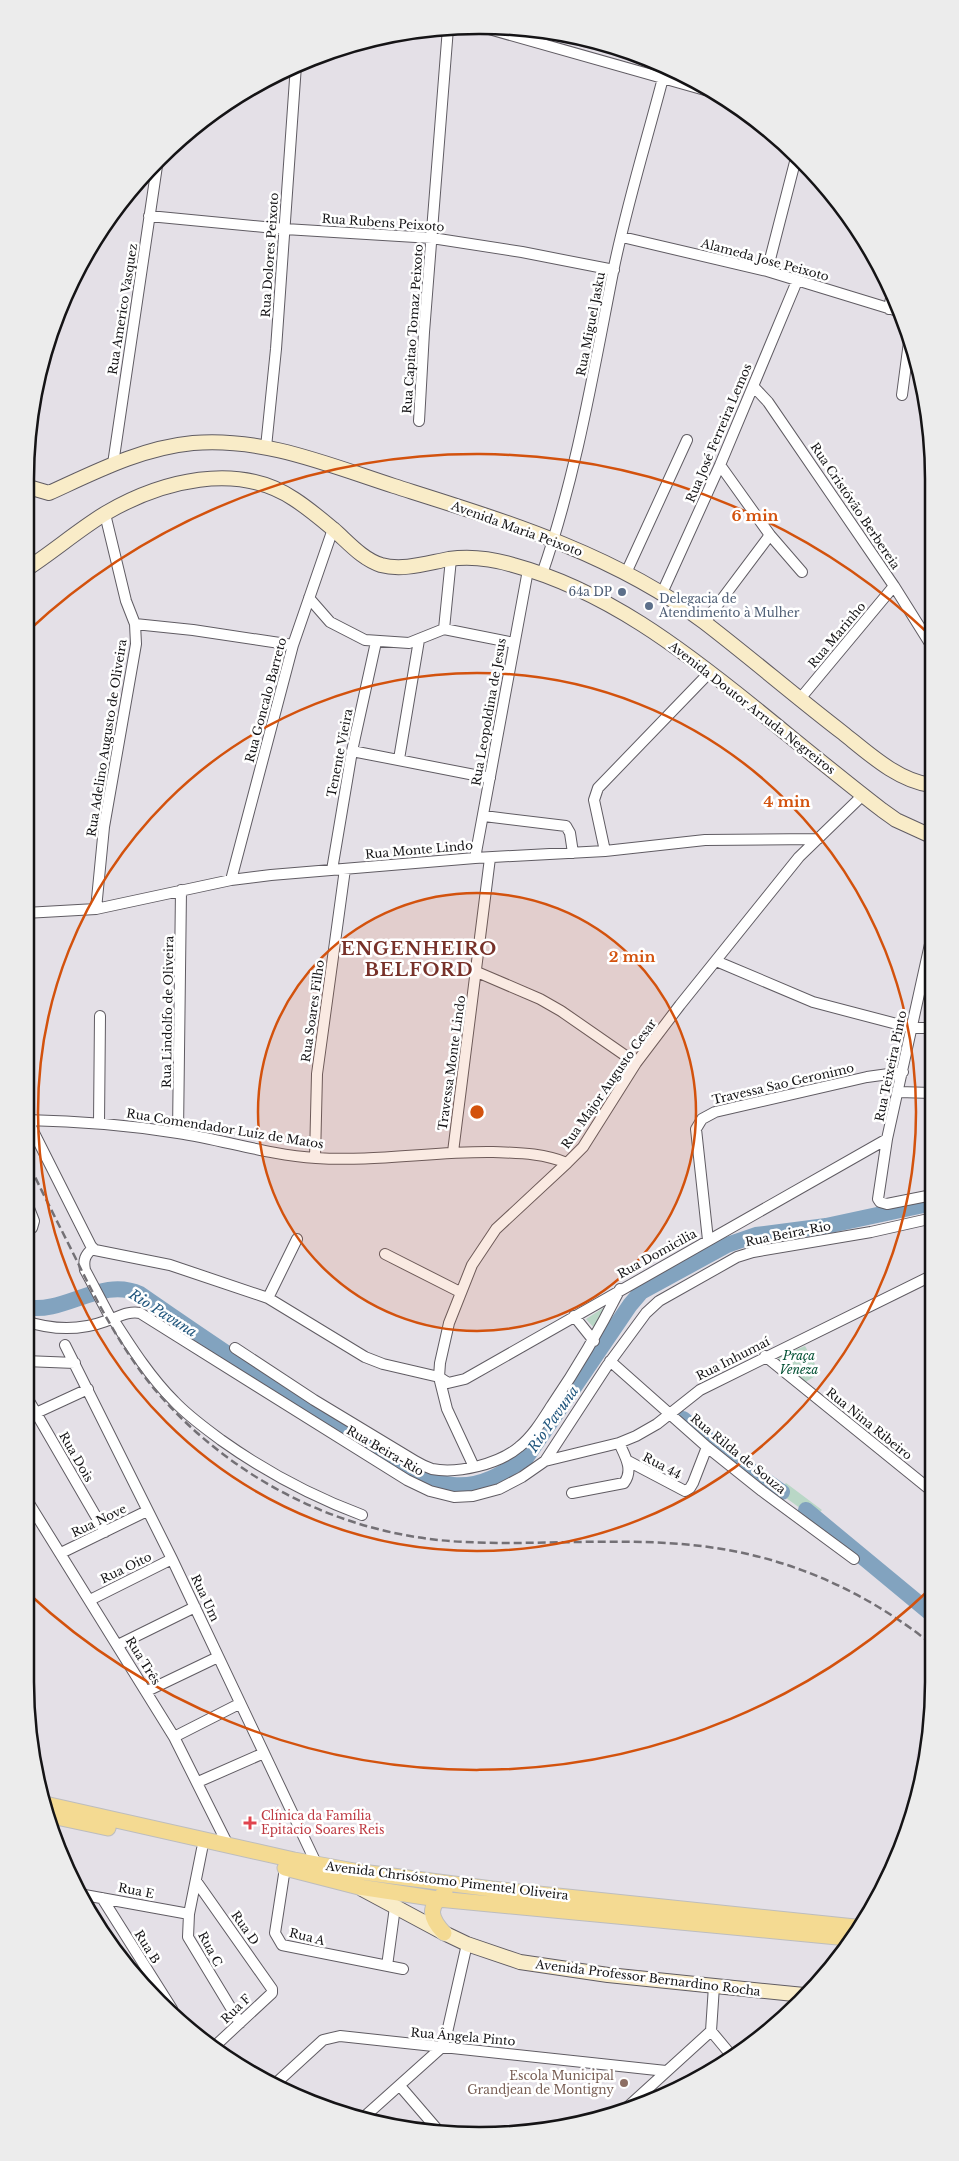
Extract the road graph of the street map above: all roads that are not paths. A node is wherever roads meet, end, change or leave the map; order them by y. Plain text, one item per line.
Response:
1 (447, 35) edge
2 (511, 35) edge
3 (295, 74) edge
4 (663, 78) junction
5 (674, 79) edge
6 (795, 164) edge
7 (156, 173) edge
8 (149, 216) junction
9 (285, 229) junction
10 (622, 237) junction
11 (432, 238) junction
12 (614, 270) junction
13 (767, 271) junction
14 (797, 281) junction
15 (890, 306) edge
16 (889, 309) joint
17 (907, 355) edge
18 (753, 386) junction
19 (902, 395) dead end
20 (419, 421) dead end
21 (687, 440) dead end
22 (266, 447) junction
23 (113, 464) junction
24 (720, 465) junction
25 (34, 489) edge
26 (105, 514) junction
27 (333, 529) junction
28 (770, 534) junction
29 (554, 540) junction
30 (451, 559) junction
31 (34, 564) edge
32 (528, 570) junction
33 (802, 572) dead end
34 (626, 573) junction
35 (542, 574) junction
36 (894, 586) junction
37 (662, 593) junction
38 (309, 598) junction
39 (704, 623) junction
40 (135, 624) junction
41 (444, 629) junction
42 (925, 635) edge
43 (419, 640) junction
44 (376, 642) junction
45 (514, 643) junction
46 (293, 646) junction
47 (710, 672) junction
48 (799, 700) junction
49 (352, 750) junction
50 (399, 759) junction
51 (490, 778) junction
52 (925, 781) edge
53 (863, 795) junction
54 (484, 816) junction
55 (925, 833) edge
56 (818, 838) junction
57 (605, 851) junction
58 (573, 853) junction
59 (475, 858) junction
60 (490, 858) junction
61 (345, 869) junction
62 (332, 870) junction
63 (231, 880) junction
64 (181, 890) junction
65 (96, 909) junction
66 (34, 912) edge
67 (716, 961) junction
68 (925, 968) edge
69 (477, 972) junction
70 (100, 1016) dead end
71 (912, 1028) junction
72 (925, 1028) edge
73 (636, 1063) junction
74 (903, 1072) junction
75 (899, 1092) junction
76 (925, 1093) edge
77 (34, 1118) edge
78 (99, 1123) junction
79 (34, 1133) edge
80 (178, 1133) junction
81 (887, 1139) junction
82 (453, 1152) junction
83 (315, 1158) junction
84 (568, 1163) junction
85 (925, 1196) edge
86 (925, 1220) edge
87 (296, 1240) dead end
88 (708, 1240) junction
89 (92, 1247) junction
90 (385, 1254) dead end
91 (925, 1279) edge
92 (620, 1290) junction
93 (460, 1292) junction
94 (268, 1298) junction
95 (574, 1316) junction
96 (112, 1319) junction
97 (34, 1324) edge
98 (594, 1340) junction
99 (65, 1345) dead end
100 (235, 1348) dead end
101 (765, 1356) junction
102 (34, 1361) edge
103 (610, 1361) junction
104 (75, 1363) junction
105 (439, 1377) junction
106 (88, 1389) junction
107 (34, 1410) edge
108 (670, 1413) junction
109 (36, 1414) junction
110 (619, 1443) junction
111 (707, 1447) junction
112 (545, 1460) junction
113 (628, 1461) junction
114 (474, 1468) junction
115 (925, 1486) edge
116 (572, 1493) dead end
117 (34, 1511) edge
118 (148, 1511) junction
119 (362, 1515) dead end
120 (105, 1532) junction
121 (61, 1553) junction
122 (172, 1559) junction
123 (854, 1559) dead end
124 (90, 1600) junction
125 (195, 1607) junction
126 (118, 1645) junction
127 (218, 1657) junction
128 (147, 1691) junction
129 (239, 1704) junction
130 (174, 1737) junction
131 (264, 1753) junction
132 (198, 1782) junction
133 (51, 1805) edge
134 (55, 1817) edge
135 (228, 1845) junction
136 (202, 1849) junction
137 (316, 1865) junction
138 (285, 1868) junction
139 (196, 1881) junction
140 (359, 1888) junction
141 (482, 1888) junction
142 (89, 1896) edge
143 (102, 1898) junction
144 (438, 1899) junction
145 (395, 1907) junction
146 (189, 1914) junction
147 (852, 1927) edge
148 (444, 1933) junction
149 (844, 1938) edge
150 (467, 1944) junction
151 (387, 1966) junction
152 (402, 1969) dead end
153 (714, 1986) junction
154 (272, 1989) joint
155 (797, 1994) edge
156 (165, 1998) edge
157 (240, 2023) junction
158 (711, 2032) junction
159 (219, 2043) edge
160 (441, 2048) junction
161 (728, 2051) edge
162 (666, 2071) junction
163 (280, 2080) edge
164 (400, 2086) junction
165 (637, 2098) edge
166 (369, 2113) edge
167 (433, 2124) edge

1 - 11 street, Rua Capitao Tomaz Peixoto
2 - 4 street
3 - 9 street, Rua Dolores Peixoto
4 - 5 street
4 - 10 street, Rua Miguel Jasku
6 - 13 street
7 - 8 street, Rua Americo Vasquez
8 - 9 street, Rua Rubens Peixoto
8 - 23 street, Rua Americo Vasquez
9 - 11 street, Rua Rubens Peixoto
9 - 22 street, Rua Dolores Peixoto
10 - 12 street, Rua Miguel Jasku
10 - 13 street, Alameda Jose Peixoto
11 - 12 street, Rua Rubens Peixoto
11 - 20 street, Rua Capitao Tomaz Peixoto
12 - 29 street, Rua Miguel Jasku
13 - 14 street, Alameda Jose Peixoto
14 - 16 street, Alameda Jose Peixoto
14 - 18 street, Rua José Ferreira Lemos
15 - 16 street
17 - 19 street
18 - 24 street, Rua José Ferreira Lemos
18 - 36 street, Rua Cristóvão Berbereia
21 - 34 street
22 - 23 main road, Avenida Maria Peixoto
22 - 29 main road, Avenida Maria Peixoto
23 - 25 main road, Avenida Maria Peixoto
24 - 28 street
24 - 37 street, Rua José Ferreira Lemos
26 - 27 main road, Avenida Doutor Arruda Negreiros
26 - 31 main road, Avenida Doutor Arruda Negreiros
26 - 40 street, Rua Adelino Augusto de Oliveira
27 - 30 main road, Avenida Doutor Arruda Negreiros
27 - 38 street, Rua Goncalo Barreto
28 - 33 street
28 - 39 street
29 - 34 main road, Avenida Maria Peixoto
29 - 35 street, Rua Miguel Jasku
30 - 32 main road, Avenida Doutor Arruda Negreiros
30 - 41 street
32 - 35 main road, Avenida Doutor Arruda Negreiros
32 - 45 street, Rua Leopoldina de Jesus
34 - 37 main road, Avenida Maria Peixoto
35 - 47 main road, Avenida Doutor Arruda Negreiros
36 - 42 street, Rua Cristóvão Berbereia
36 - 48 street, Rua Marinho
37 - 39 main road, Avenida Maria Peixoto
38 - 44 street
38 - 46 street, Rua Goncalo Barreto
39 - 48 main road, Avenida Maria Peixoto
40 - 46 street
40 - 65 street, Rua Adelino Augusto de Oliveira
41 - 43 street
41 - 45 street
43 - 44 street
43 - 50 street
44 - 49 street, Tenente Vieira
45 - 51 street, Rua Leopoldina de Jesus
46 - 63 street, Rua Goncalo Barreto
47 - 53 main road, Avenida Doutor Arruda Negreiros
47 - 57 street
48 - 52 main road, Avenida Maria Peixoto
49 - 50 street
49 - 62 street, Tenente Vieira
50 - 51 street
51 - 54 street, Rua Leopoldina de Jesus
53 - 55 main road, Avenida Doutor Arruda Negreiros
53 - 56 street, Rua Major Augusto Cesar
54 - 58 street
54 - 59 street, Rua Leopoldina de Jesus
56 - 57 street, Rua Monte Lindo
56 - 67 street, Rua Major Augusto Cesar
57 - 58 street, Rua Monte Lindo
58 - 60 street, Rua Monte Lindo
59 - 60 street, Rua Monte Lindo
59 - 61 street, Rua Monte Lindo
60 - 69 street, Travessa Monte Lindo
61 - 62 street, Rua Monte Lindo
61 - 83 street, Rua Soares Filho
62 - 63 street, Rua Monte Lindo
63 - 64 street, Rua Monte Lindo
64 - 65 street, Rua Monte Lindo
64 - 80 street, Rua Lindolfo de Oliveira
65 - 66 street, Rua Monte Lindo
67 - 71 street
67 - 73 street, Rua Major Augusto Cesar
68 - 71 street, Rua Teixeira Pinto
69 - 73 street
69 - 82 street, Travessa Monte Lindo
70 - 78 street
71 - 72 street
71 - 74 street, Rua Teixeira Pinto
73 - 84 street, Rua Major Augusto Cesar
74 - 75 street, Rua Teixeira Pinto
74 - 88 street, Travessa Sao Geronimo
75 - 76 street
75 - 81 street, Rua Teixeira Pinto
77 - 78 street, Rua Comendador Luiz de Matos
78 - 80 street, Rua Comendador Luiz de Matos
79 - 89 street
80 - 83 street, Rua Comendador Luiz de Matos
81 - 85 street, Rua Teixeira Pinto
81 - 88 street, Rua Domicilia
82 - 83 street, Rua Comendador Luiz de Matos
82 - 84 street, Rua Comendador Luiz de Matos
84 - 93 street, Rua Major Augusto Cesar
86 - 103 street, Rua Beira-Rio
87 - 94 street
88 - 92 street, Rua Domicilia
89 - 94 street, Rua Domicilia
89 - 96 street
90 - 93 street
91 - 101 street, Rua Inhumaí
92 - 95 street, Rua Domicilia
92 - 98 street
93 - 105 street, Rua Major Augusto Cesar
94 - 105 street, Rua Domicilia
95 - 98 street
95 - 105 street, Rua Domicilia
96 - 97 street, Rua Beira-Rio
96 - 112 street, Rua Beira-Rio
96 - 119 street
98 - 114 street
99 - 104 street, Rua Um
100 - 114 street
101 - 108 street, Rua Inhumaí
101 - 115 street, Rua Nina Ribeiro
102 - 104 street
103 - 108 street, Rua Rilda de Souza
103 - 112 street, Rua Beira-Rio
104 - 106 street, Rua Um
105 - 114 street, Rua Major Augusto Cesar
106 - 109 street
106 - 118 street, Rua Um
107 - 109 street, Rua Dois
108 - 110 street, Rua Inhumaí
108 - 111 street, Rua Rilda de Souza
109 - 120 street, Rua Dois
110 - 112 street, Rua Inhumaí
110 - 113 street
111 - 113 street, Rua 44
111 - 123 street, Rua Rilda de Souza
113 - 116 street
117 - 121 street, Rua Três
118 - 120 street, Rua Nove
118 - 122 street, Rua Um
120 - 121 street, Rua Nove
121 - 124 street, Rua Três
122 - 124 street, Rua Oito
122 - 125 street, Rua Um
124 - 126 street, Rua Três
125 - 126 street
125 - 127 street, Rua Um
126 - 128 street, Rua Três
127 - 128 street
127 - 129 street, Rua Um
128 - 130 street, Rua Três
129 - 130 street
129 - 131 street, Rua Um
130 - 132 street, Rua Três
131 - 132 street
131 - 137 street, Rua Um
132 - 135 street, Rua Três
133 - 135 main road, Avenida Chrisóstomo Pimentel Oliveira
134 - 136 main road, Avenida Chrisóstomo Pimentel Oliveira
135 - 137 main road, Avenida Chrisóstomo Pimentel Oliveira
136 - 138 main road, Avenida Chrisóstomo Pimentel Oliveira
136 - 139 street, Rua C
137 - 141 main road, Avenida Chrisóstomo Pimentel Oliveira
138 - 140 main road, Avenida Chrisóstomo Pimentel Oliveira
138 - 151 street, Rua A
139 - 146 street, Rua C
139 - 154 street, Rua D
140 - 144 main road, Avenida Chrisóstomo Pimentel Oliveira
140 - 145 main road, Avenida Professor Bernardino Rocha
141 - 144 main road
141 - 147 main road, Avenida Chrisóstomo Pimentel Oliveira
142 - 143 street, Rua E
143 - 146 street, Rua E
143 - 156 street, Rua B
144 - 148 main road
144 - 149 main road, Avenida Chrisóstomo Pimentel Oliveira
145 - 148 main road, Avenida Professor Bernardino Rocha
145 - 151 street
146 - 157 street, Rua C
148 - 150 main road, Avenida Professor Bernardino Rocha
150 - 153 main road, Avenida Professor Bernardino Rocha
150 - 160 street
151 - 152 street, Rua A
153 - 155 main road, Avenida Professor Bernardino Rocha
153 - 158 street
154 - 157 street, Rua F
157 - 159 street, Rua F
158 - 161 street
158 - 162 street
160 - 162 street, Rua Ângela Pinto
160 - 163 street, Rua Ângela Pinto
160 - 164 street
162 - 165 street
164 - 166 street
164 - 167 street

